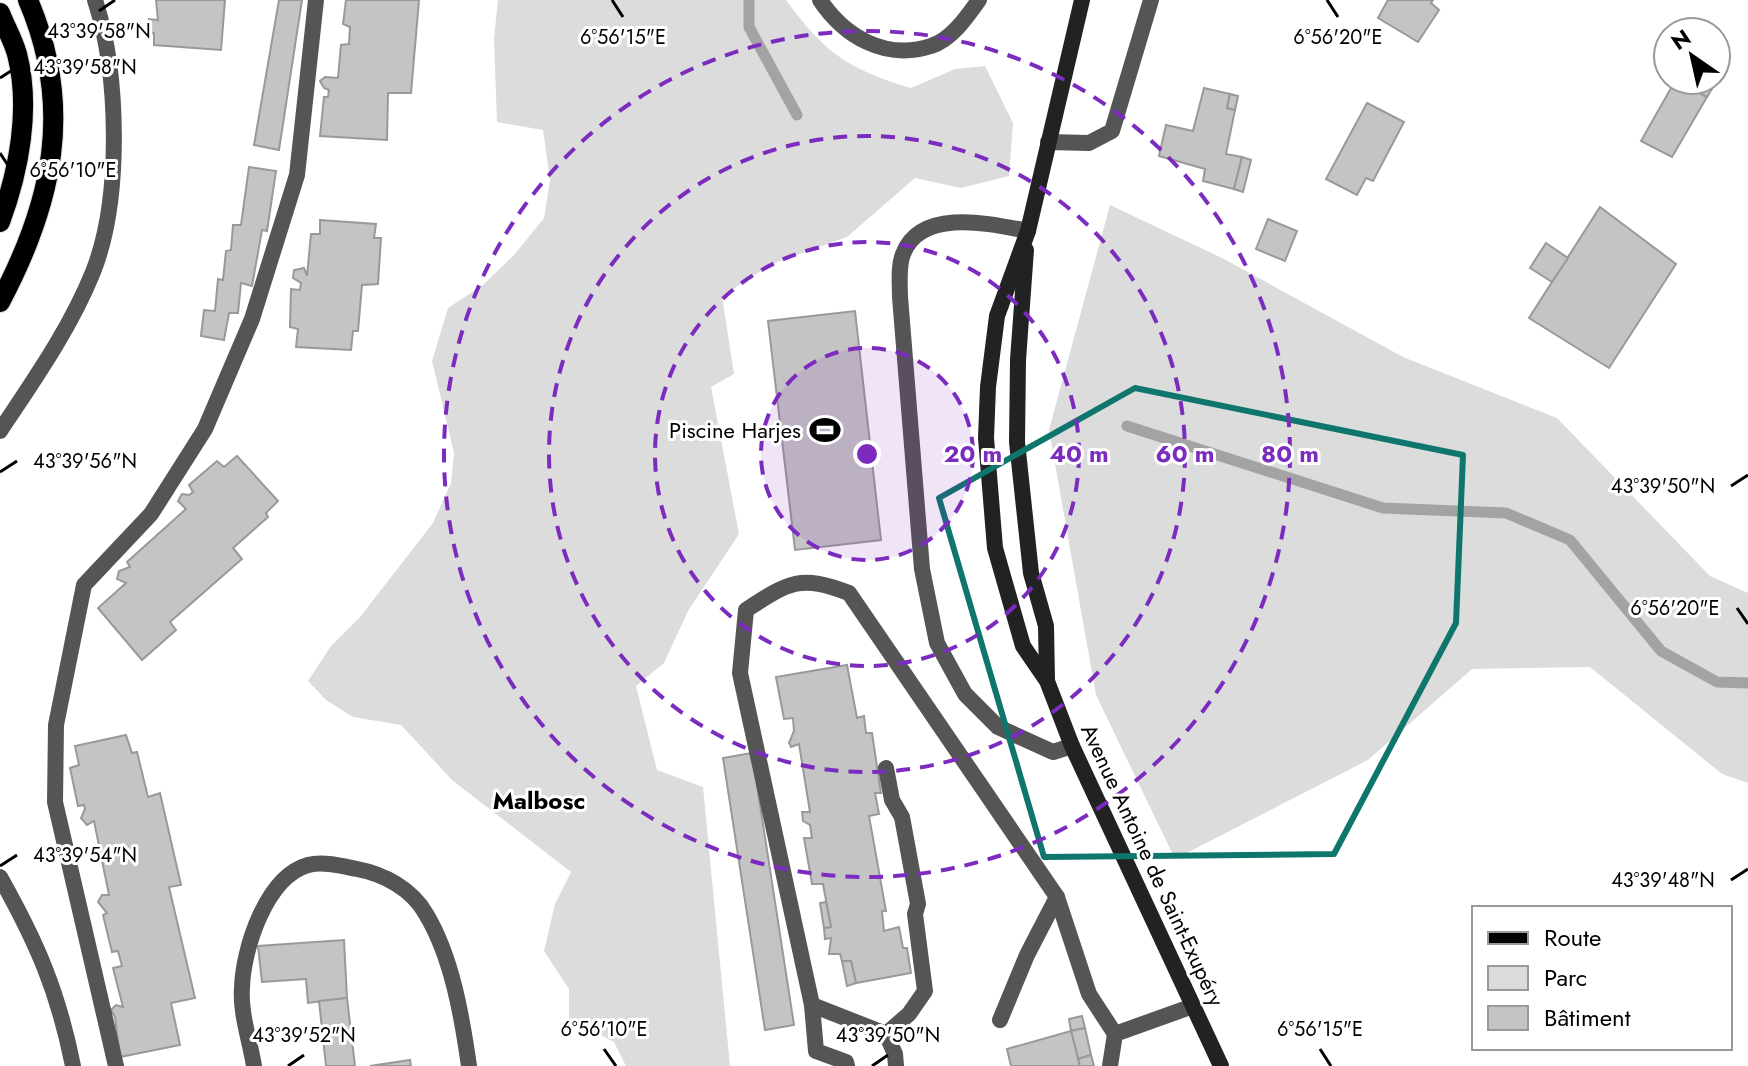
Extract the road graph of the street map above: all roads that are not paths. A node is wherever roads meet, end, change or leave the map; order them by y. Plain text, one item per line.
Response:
1 (28, 0) edge
2 (95, 0) edge
3 (316, 0) edge
4 (820, 0) edge
5 (979, 0) edge
6 (1082, 0) edge
7 (1151, 0) edge
8 (0, 13) edge
9 (1048, 142) junction
10 (0, 222) edge
11 (1028, 231) junction
12 (0, 302) edge
13 (0, 431) edge
14 (1047, 681) junction
15 (1072, 746) junction
16 (886, 768) dead end
17 (0, 877) edge
18 (1057, 897) junction
19 (812, 1005) junction
20 (1193, 1006) junction
21 (1000, 1020) dead end
22 (886, 1034) junction
23 (1115, 1034) junction
24 (73, 1066) edge
25 (116, 1066) edge
26 (254, 1066) edge
27 (469, 1066) edge
28 (847, 1066) edge
29 (896, 1066) edge
30 (1110, 1066) edge
31 (1221, 1066) edge

1 - 12 main road
2 - 13 street
3 - 25 street
4 - 5 street
6 - 9 main road, Avenue Antoine de Saint-Exupéry
7 - 9 street
8 - 10 main road
9 - 11 main road, Avenue Antoine de Saint-Exupéry
11 - 14 main road, Avenue Antoine de Saint-Exupéry
11 - 14 main road, Avenue Antoine de Saint-Exupéry
11 - 15 street
14 - 15 main road, Avenue Antoine de Saint-Exupéry
15 - 20 main road, Avenue Antoine de Saint-Exupéry
16 - 22 street
17 - 24 street
18 - 19 street
18 - 21 street
18 - 23 street
19 - 22 street
19 - 28 street
20 - 23 street
20 - 31 main road, Avenue Antoine de Saint-Exupéry
22 - 29 street
23 - 30 street
26 - 27 street

